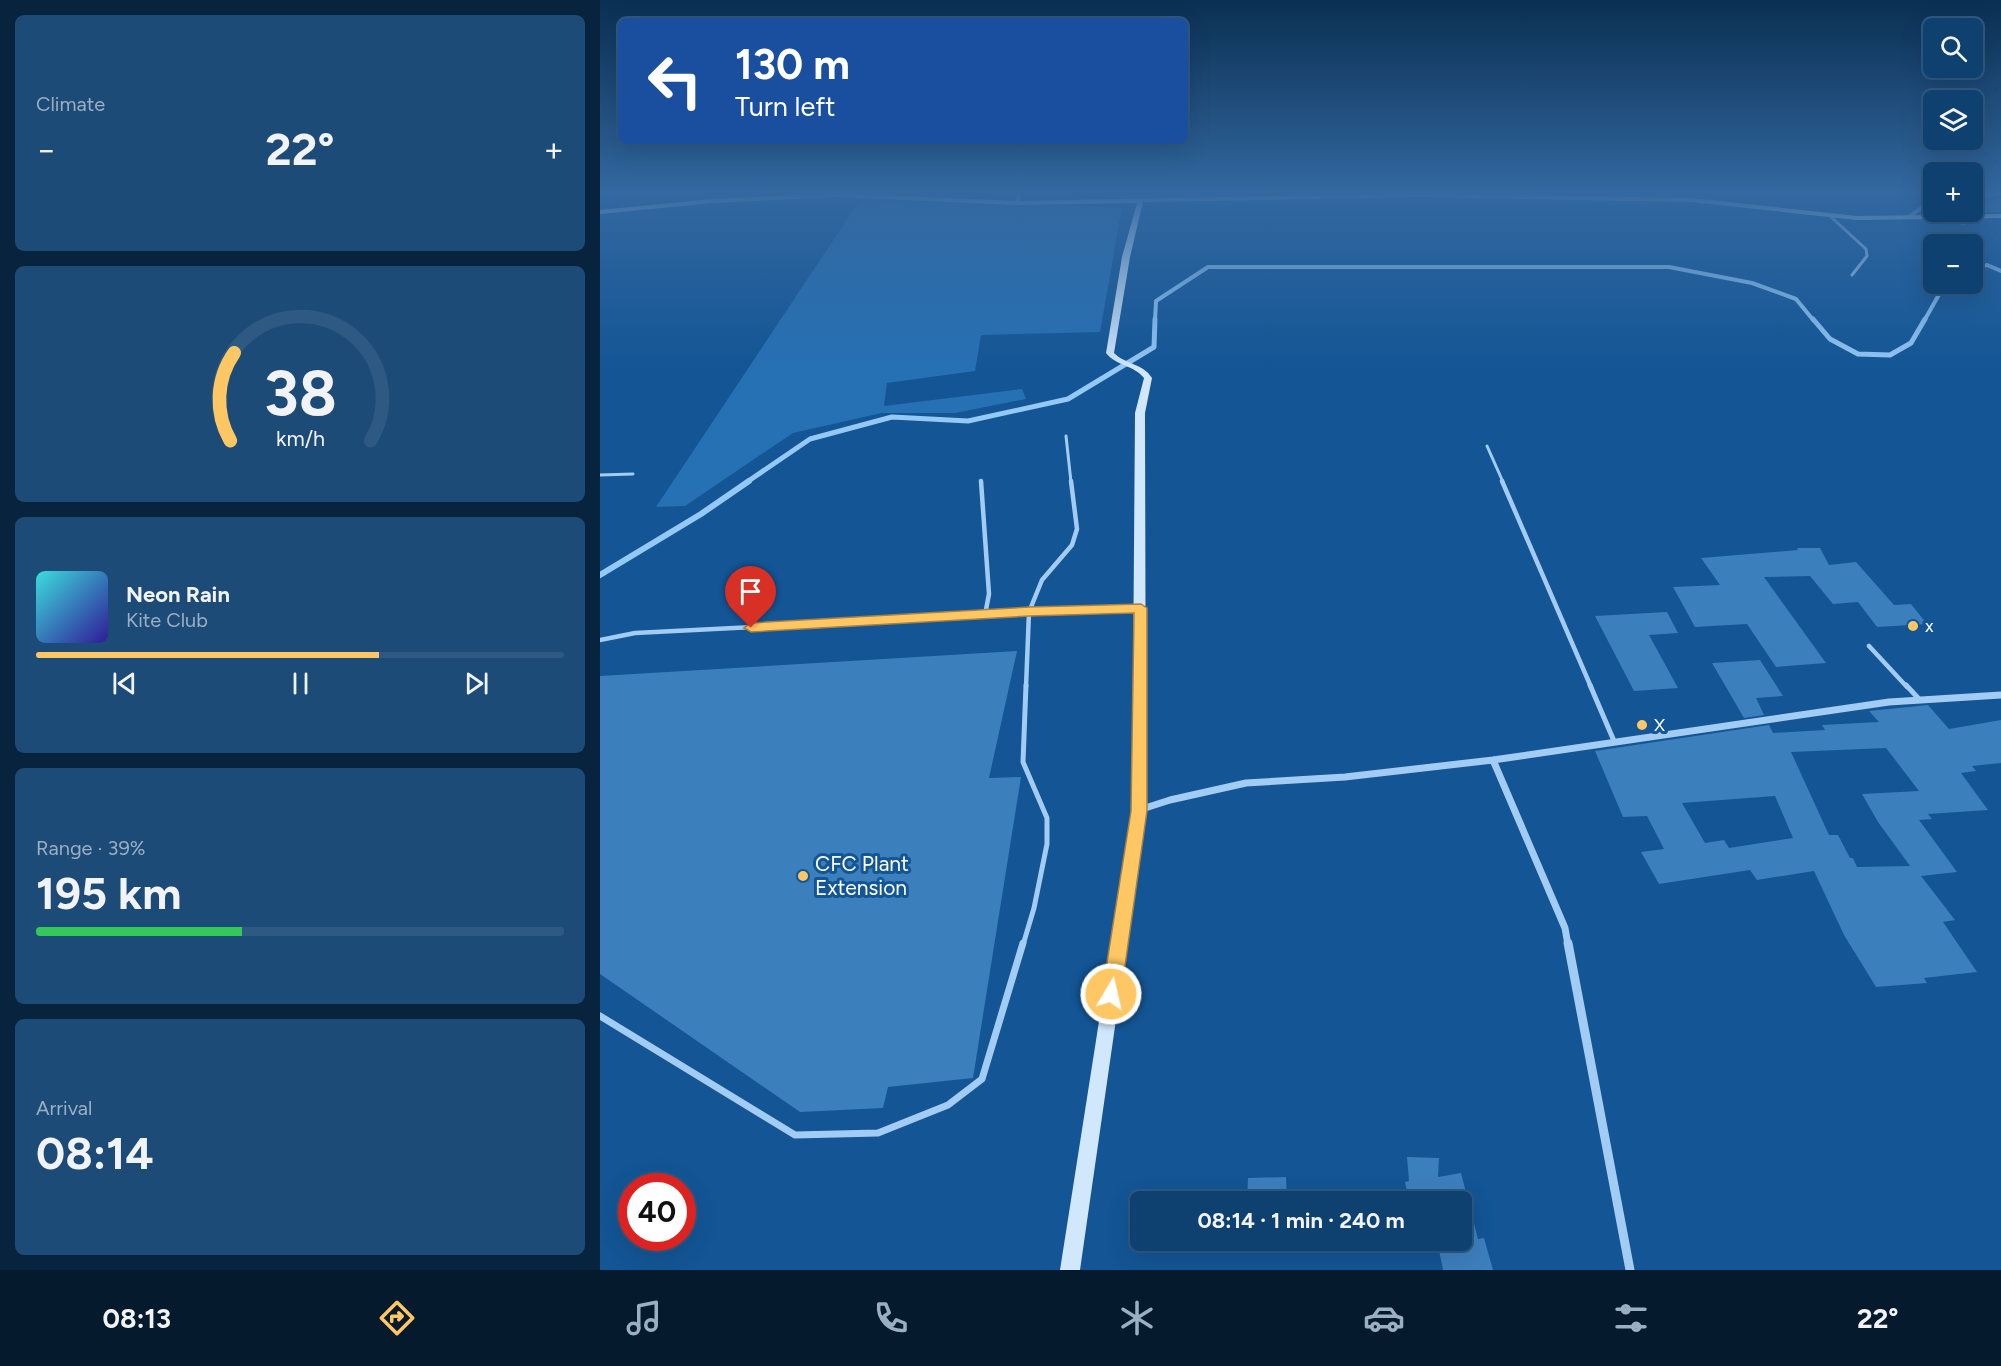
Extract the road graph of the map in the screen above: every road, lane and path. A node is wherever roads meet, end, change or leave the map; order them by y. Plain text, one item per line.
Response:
1 (1127, 251) edge
2 (1866, 251) edge
3 (1852, 275) dead end
4 (1066, 436) dead end
5 (1486, 446) dead end
6 (633, 474) dead end
7 (600, 475) edge
8 (981, 481) dead end
9 (1141, 608) junction
10 (1029, 612) junction
11 (985, 615) junction
12 (600, 640) edge
13 (1869, 646) dead end
14 (2001, 694) edge
15 (1920, 699) junction
16 (1614, 741) junction
17 (1493, 760) junction
18 (1139, 811) junction
19 (600, 1016) edge
20 (1070, 1270) edge
21 (1630, 1270) edge

1 - 9 street
2 - 3 lane
4 - 10 lane
5 - 16 lane
6 - 7 lane
8 - 11 lane
9 - 10 lane
9 - 18 street
10 - 11 lane
10 - 19 lane
11 - 12 lane
13 - 15 lane
14 - 15 street
15 - 16 street
16 - 17 street
17 - 18 street
17 - 21 street
18 - 20 street

